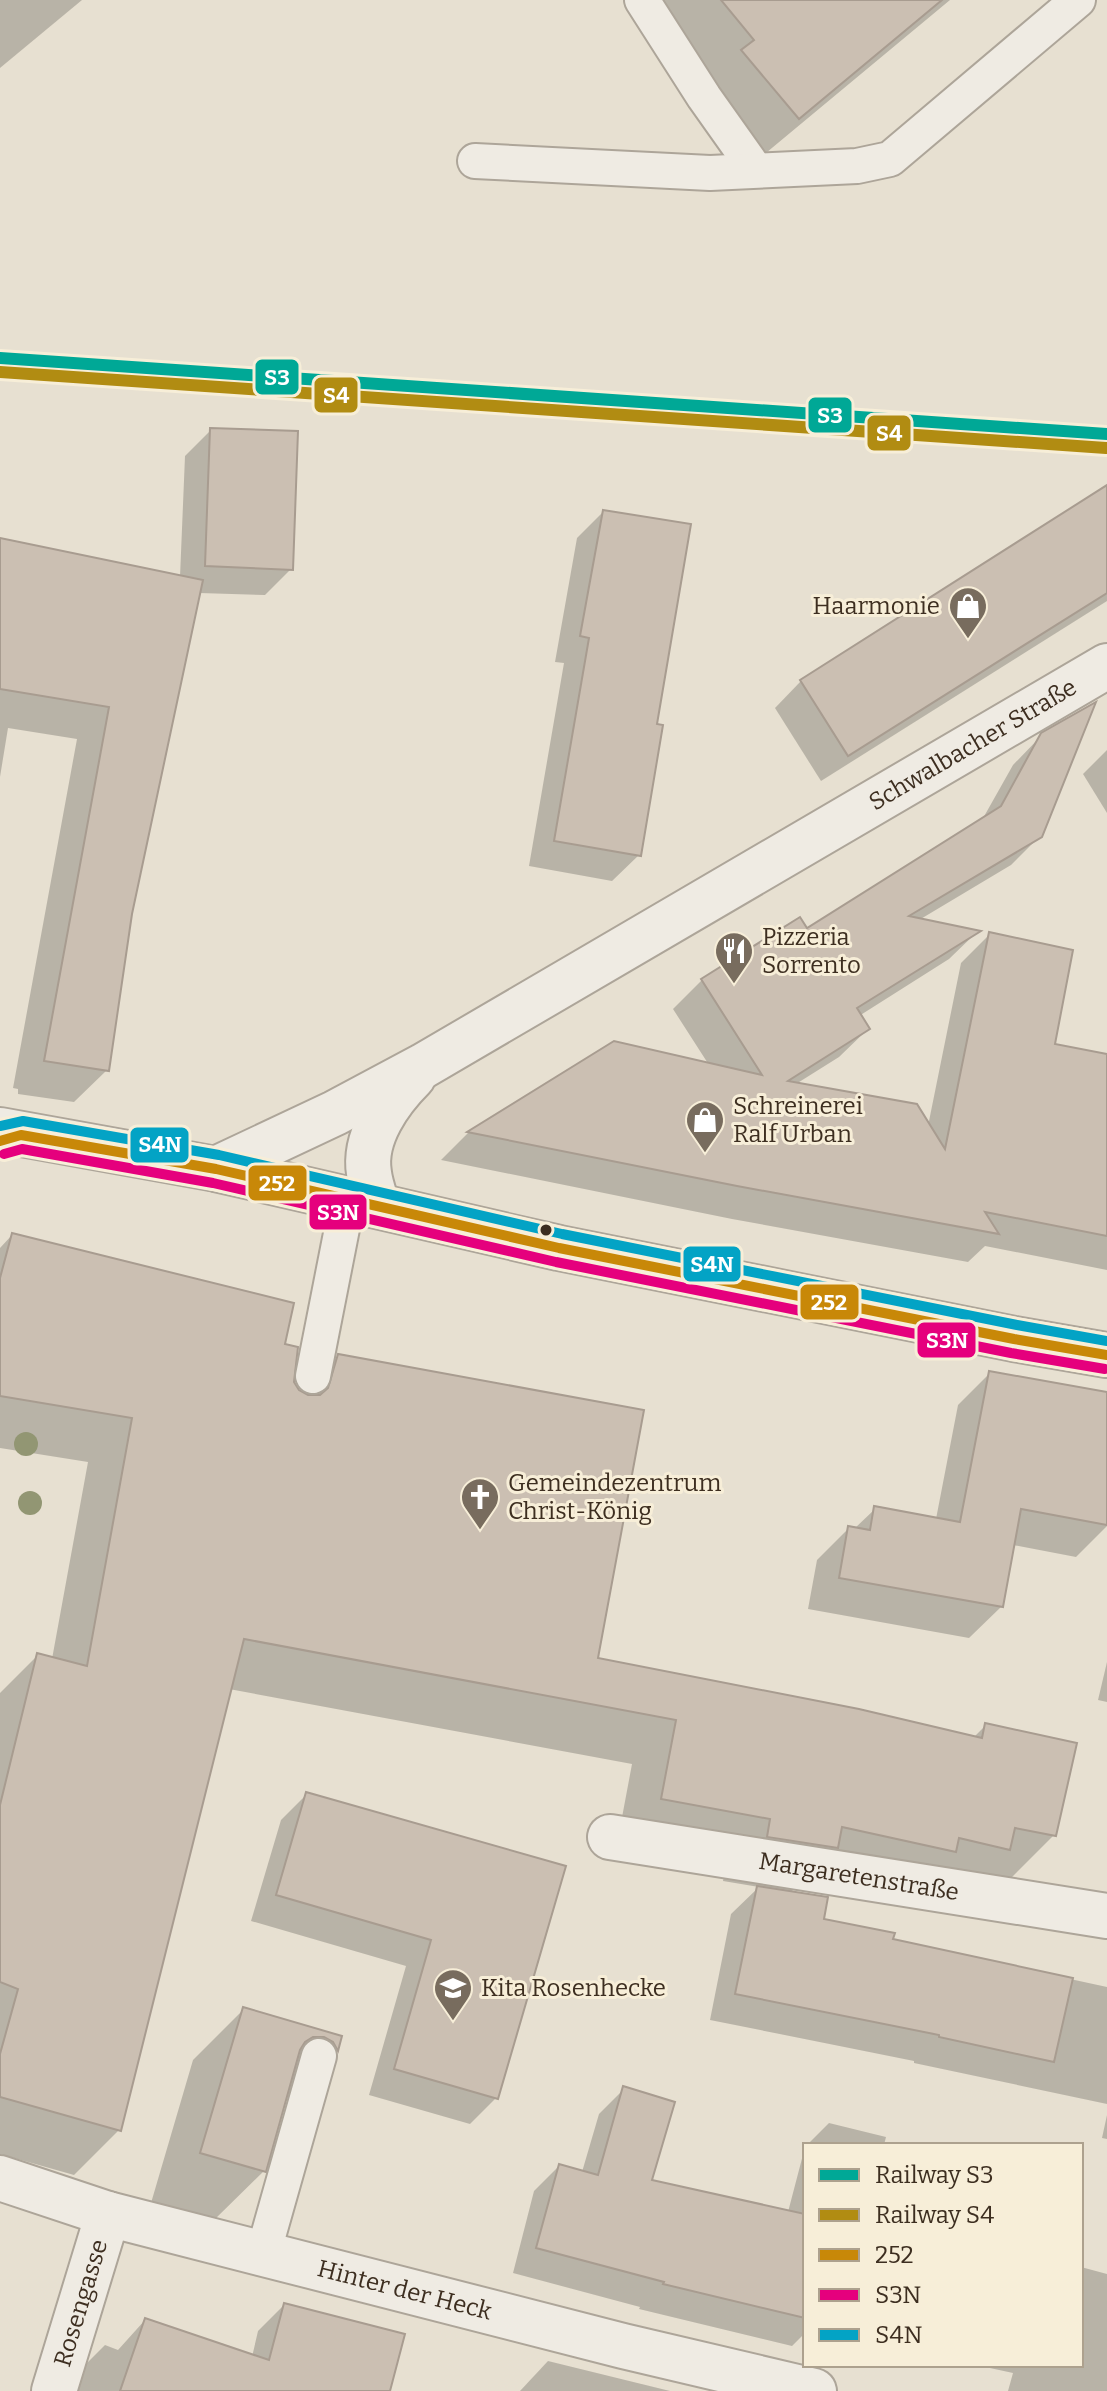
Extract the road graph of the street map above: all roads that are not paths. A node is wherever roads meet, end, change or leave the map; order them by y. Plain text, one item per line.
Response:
1 (642, 0) edge
2 (1078, 0) edge
3 (475, 161) dead end
4 (755, 169) junction
5 (1107, 666) edge
6 (423, 1066) junction
7 (7, 1135) edge
8 (216, 1169) junction
9 (362, 1201) junction
10 (1107, 1355) edge
11 (313, 1376) dead end
12 (610, 1837) dead end
13 (1107, 1916) edge
14 (319, 2056) dead end
15 (0, 2178) edge
16 (108, 2214) junction
17 (263, 2254) junction
18 (54, 2391) edge
19 (814, 2391) edge

1 - 4 lane
2 - 4 lane
3 - 4 lane
5 - 6 street, Schwalbacher Straße
6 - 8 street, Schwalbacher Straße
6 - 9 street, Schwalbacher Straße
7 - 8 street
8 - 9 street
9 - 10 street
9 - 11 lane
12 - 13 street, Margaretenstraße
14 - 17 lane
15 - 16 street, Hinter der Heck
16 - 17 street, Hinter der Heck
16 - 18 street, Rosengasse
17 - 19 street, Hinter der Heck

